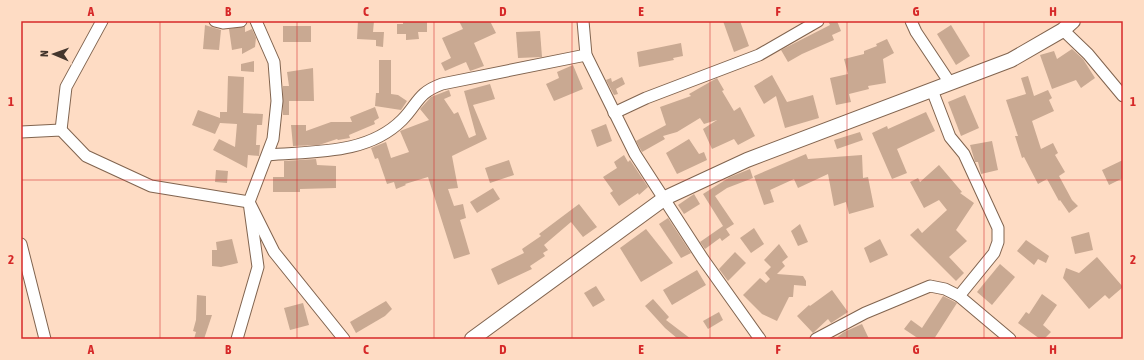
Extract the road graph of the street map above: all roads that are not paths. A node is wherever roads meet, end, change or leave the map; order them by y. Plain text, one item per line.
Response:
1 (102, 21) edge
2 (215, 21) edge
3 (241, 21) edge
4 (256, 21) edge
5 (583, 21) edge
6 (818, 21) edge
7 (912, 21) edge
8 (1068, 25) edge
9 (586, 55) junction
10 (950, 83) junction
11 (932, 90) junction
12 (1123, 96) edge
13 (614, 113) junction
14 (61, 130) junction
15 (21, 132) edge
16 (268, 155) junction
17 (665, 198) junction
18 (249, 202) junction
19 (21, 244) edge
20 (959, 296) junction
21 (45, 339) edge
22 (237, 339) edge
23 (344, 339) edge
24 (472, 339) edge
25 (760, 339) edge
26 (816, 339) edge
27 (1010, 339) edge

1 - 14 street
2 - 3 street
4 - 16 street
5 - 9 street
6 - 13 street
7 - 10 street
8 - 10 street
8 - 12 street
9 - 13 street
9 - 16 street
10 - 11 street
11 - 17 street
11 - 20 street
13 - 17 street
14 - 15 street
14 - 18 street
16 - 18 street
17 - 24 street
17 - 25 street
18 - 22 street
18 - 23 street
19 - 21 street
20 - 26 street
20 - 27 street

